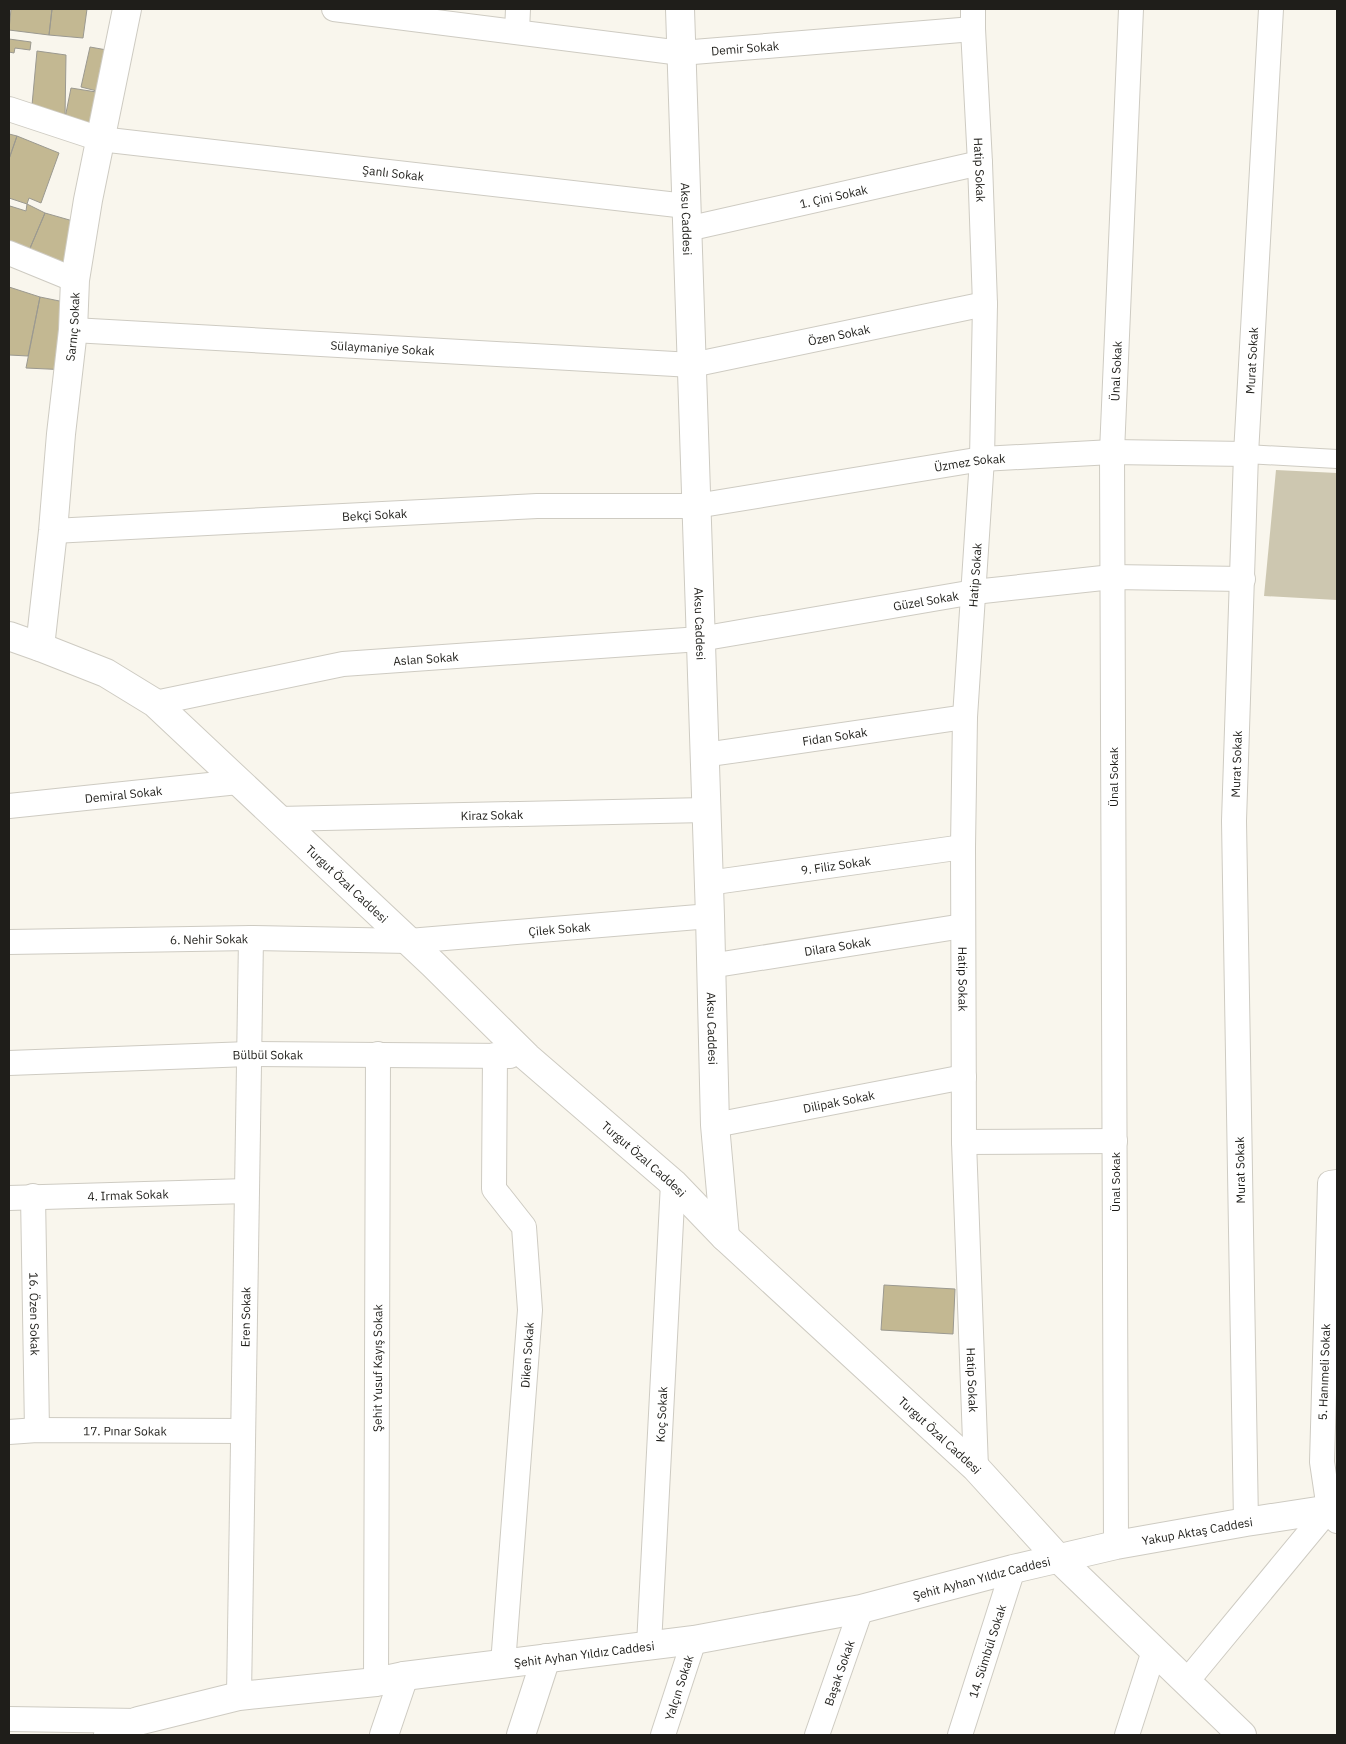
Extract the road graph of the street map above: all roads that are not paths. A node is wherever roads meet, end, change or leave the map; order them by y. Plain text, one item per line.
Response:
1 (127, 9) edge
2 (334, 9) edge
3 (680, 9) edge
4 (1131, 9) edge
5 (1271, 9) edge
6 (973, 19) edge
7 (518, 20) edge
8 (681, 53) junction
9 (9, 109) edge
10 (100, 139) junction
11 (980, 163) junction
12 (687, 218) junction
13 (9, 253) edge
14 (75, 280) junction
15 (985, 304) junction
16 (73, 330) junction
17 (692, 365) junction
18 (1112, 452) junction
19 (1246, 454) junction
20 (982, 459) junction
21 (1337, 459) edge
22 (696, 506) junction
23 (53, 531) junction
24 (1112, 576) junction
25 (1242, 579) junction
26 (974, 592) junction
27 (9, 636) edge
28 (700, 639) junction
29 (40, 646) junction
30 (155, 703) junction
31 (965, 717) junction
32 (704, 755) junction
33 (238, 782) junction
34 (9, 806) edge
35 (706, 810) junction
36 (278, 819) junction
37 (963, 847) junction
38 (708, 883) junction
39 (710, 916) junction
40 (963, 926) junction
41 (251, 938) junction
42 (409, 941) junction
43 (9, 942) edge
44 (710, 966) junction
45 (249, 1054) junction
46 (378, 1054) junction
47 (495, 1055) junction
48 (527, 1057) junction
49 (9, 1063) edge
50 (964, 1077) junction
51 (715, 1125) junction
52 (1114, 1141) junction
53 (964, 1142) junction
54 (1337, 1182) edge
55 (673, 1183) junction
56 (247, 1191) junction
57 (33, 1196) junction
58 (9, 1198) edge
59 (725, 1237) junction
60 (37, 1430) junction
61 (243, 1431) junction
62 (9, 1432) edge
63 (976, 1468) junction
64 (1334, 1513) edge
65 (1246, 1522) junction
66 (1116, 1545) junction
67 (1058, 1558) junction
68 (1013, 1569) junction
69 (861, 1609) junction
70 (694, 1640) junction
71 (649, 1645) junction
72 (1154, 1651) junction
73 (546, 1658) junction
74 (503, 1664) junction
75 (404, 1676) junction
76 (1187, 1681) junction
77 (376, 1682) junction
78 (239, 1696) junction
79 (9, 1719) edge
80 (138, 1721) junction
81 (108, 1735) edge
82 (384, 1735) edge
83 (520, 1735) edge
84 (663, 1735) edge
85 (818, 1735) edge
86 (960, 1735) edge
87 (1127, 1735) edge
88 (1242, 1735) edge

1 - 10 street, Sarnıç Sokak
2 - 7 street, Demir Sokak
3 - 8 street, Aksu Caddesi
4 - 18 street, Ünal Sokak
5 - 19 street, Murat Sokak
6 - 8 street, Demir Sokak
6 - 11 street, Hatip Sokak
7 - 8 street, Demir Sokak
8 - 12 street, Aksu Caddesi
9 - 10 street, Şanlı Sokak
10 - 12 street, Şanlı Sokak
10 - 14 street, Sarnıç Sokak
11 - 12 street, 1. Çini Sokak
11 - 15 street, Hatip Sokak
12 - 17 street, Aksu Caddesi
13 - 14 street
14 - 16 street, Sarnıç Sokak
15 - 17 street, Özen Sokak
15 - 20 street, Hatip Sokak
16 - 17 street, Sülaymaniye Sokak
16 - 23 street, Sarnıç Sokak
17 - 22 street, Aksu Caddesi
18 - 19 street, Üzmez Sokak
18 - 20 street, Üzmez Sokak
18 - 24 street, Ünal Sokak
19 - 21 street
19 - 25 street, Murat Sokak
20 - 22 street, Üzmez Sokak
20 - 26 street, Hatip Sokak
22 - 23 street, Bekçi Sokak
22 - 28 street, Aksu Caddesi
23 - 29 street, Sarnıç Sokak
24 - 25 street, Güzel Sokak
24 - 26 street, Güzel Sokak
24 - 52 street, Ünal Sokak
25 - 65 street, Murat Sokak
26 - 28 street, Güzel Sokak
26 - 31 street, Hatip Sokak
27 - 29 street, Turgut Özal Caddesi
28 - 30 street, Aslan Sokak
28 - 32 street, Aksu Caddesi
29 - 30 street, Turgut Özal Caddesi
30 - 33 street, Turgut Özal Caddesi
31 - 32 street, Fidan Sokak
31 - 37 street, Hatip Sokak
32 - 35 street, Aksu Caddesi
33 - 34 street, Demiral Sokak
33 - 36 street, Turgut Özal Caddesi
35 - 36 street, Kiraz Sokak
35 - 38 street, Aksu Caddesi
36 - 42 street, Turgut Özal Caddesi
37 - 38 street, 9. Filiz Sokak
37 - 40 street, Hatip Sokak
38 - 39 street, Aksu Caddesi
39 - 42 street, Çilek Sokak
39 - 44 street, Aksu Caddesi
40 - 44 street, Dilara Sokak
40 - 50 street, Hatip Sokak
41 - 42 street, 6. Nehir Sokak
41 - 43 street, 6. Nehir Sokak
41 - 45 street, Eren Sokak
42 - 48 street, Turgut Özal Caddesi
44 - 51 street, Aksu Caddesi
45 - 46 street, Bülbül Sokak
45 - 49 street, Bülbül Sokak
45 - 56 street, Eren Sokak
46 - 47 street, Bülbül Sokak
46 - 77 street, Şehit Yusuf Kayış Sokak
47 - 48 street, Bülbül Sokak
47 - 74 street, Diken Sokak
48 - 55 street, Turgut Özal Caddesi
50 - 51 street, Dilipak Sokak
50 - 53 street, Hatip Sokak
51 - 59 street, Aksu Caddesi
52 - 53 street
52 - 66 street, Ünal Sokak
53 - 63 street, Hatip Sokak
54 - 64 street, 5. Hanımeli Sokak
55 - 59 street, Turgut Özal Caddesi
55 - 71 street, Koç Sokak
56 - 57 street, 4. Irmak Sokak
56 - 61 street, Eren Sokak
57 - 58 street, 4. Irmak Sokak
57 - 60 street, 16. Özen Sokak
59 - 63 street, Turgut Özal Caddesi
60 - 61 street, 17. Pınar Sokak
60 - 62 street, 17. Pınar Sokak
61 - 78 street, Eren Sokak
63 - 67 street, Turgut Özal Caddesi
64 - 65 street, Yakup Aktaş Caddesi
64 - 76 street
65 - 66 street, Yakup Aktaş Caddesi
66 - 67 street, Yakup Aktaş Caddesi
67 - 68 street, Şehit Ayhan Yıldız Caddesi
67 - 72 street, Turgut Özal Caddesi
68 - 69 street, Şehit Ayhan Yıldız Caddesi
68 - 86 street, 14. Sümbül Sokak
69 - 70 street, Şehit Ayhan Yıldız Caddesi
69 - 85 street, Başak Sokak
70 - 71 street, Şehit Ayhan Yıldız Caddesi
70 - 84 street, Yalçın Sokak
71 - 73 street, Şehit Ayhan Yıldız Caddesi
72 - 76 street, Turgut Özal Caddesi
72 - 87 street
73 - 74 street, Şehit Ayhan Yıldız Caddesi
73 - 83 street
74 - 75 street, Şehit Ayhan Yıldız Caddesi
75 - 77 street, Şehit Ayhan Yıldız Caddesi
75 - 82 street
76 - 88 street, Turgut Özal Caddesi
77 - 78 street, Şehit Ayhan Yıldız Caddesi
78 - 80 street, Şehit Ayhan Yıldız Caddesi
79 - 80 street
80 - 81 street, Şehit Ayhan Yıldız Caddesi

